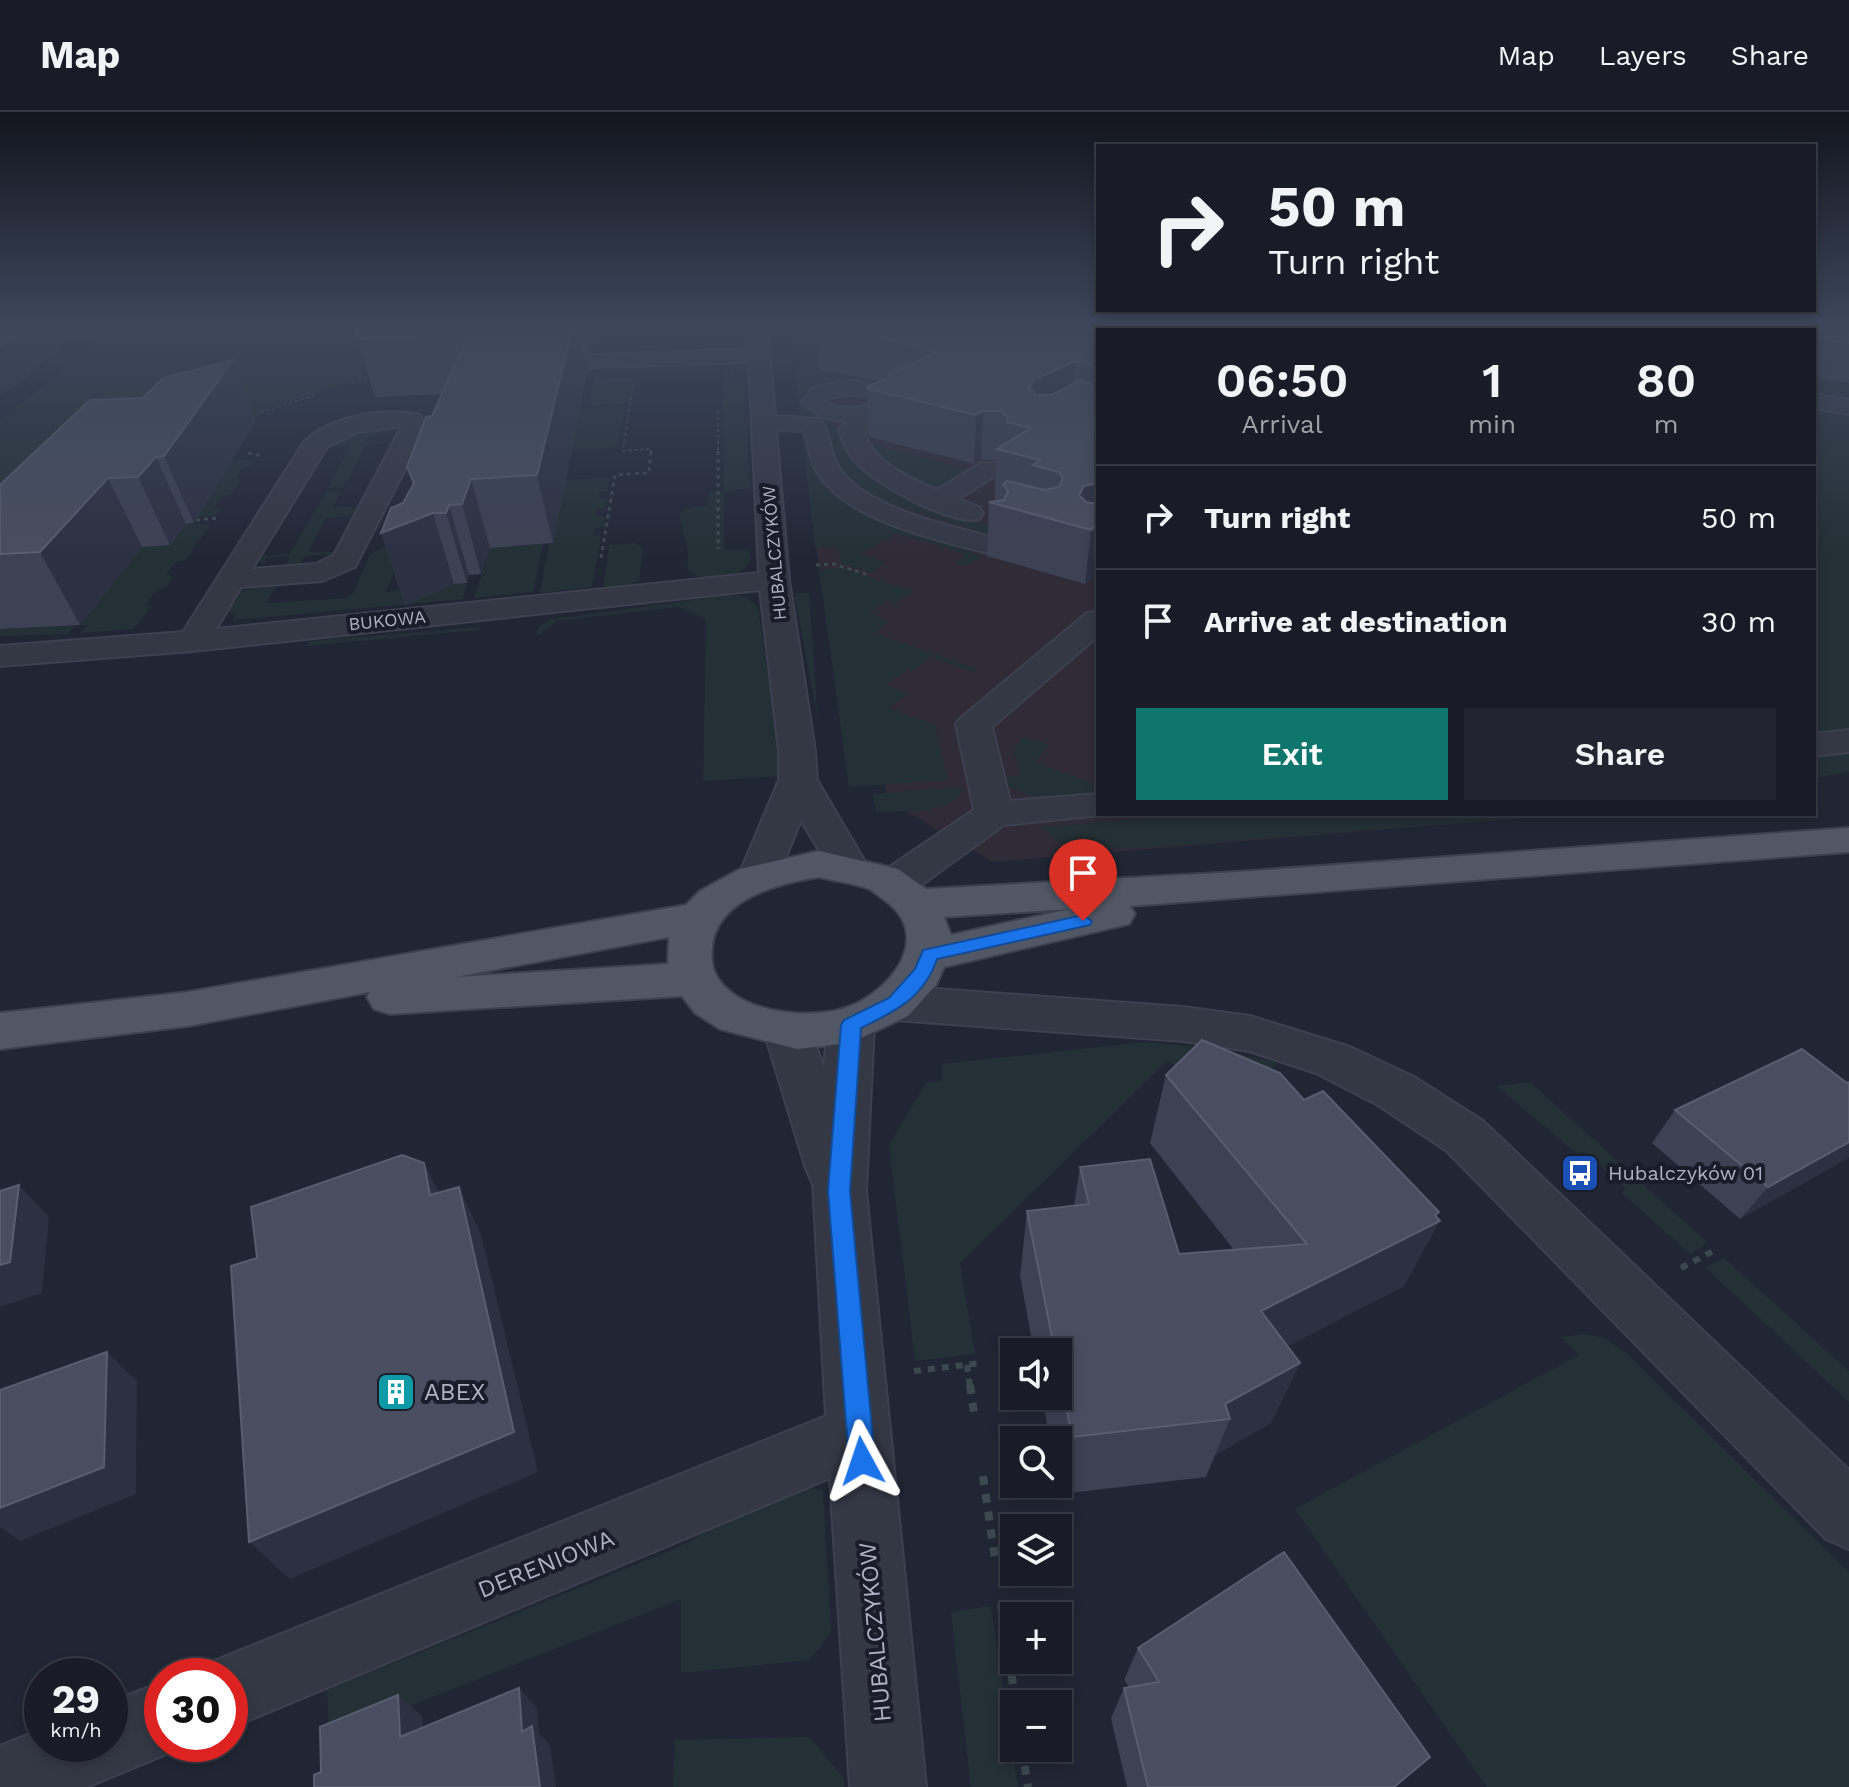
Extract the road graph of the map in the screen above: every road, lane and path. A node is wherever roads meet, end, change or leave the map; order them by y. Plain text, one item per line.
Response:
1 (718, 403) edge
2 (763, 403) edge
3 (813, 403) edge
4 (888, 403) edge
5 (1827, 403) edge
6 (630, 405) dead end
7 (1849, 407) edge
8 (853, 422) junction
9 (764, 423) junction
10 (990, 468) dead end
11 (939, 500) junction
12 (998, 520) dead end
13 (989, 545) dead end
14 (600, 562) dead end
15 (812, 565) dead end
16 (869, 575) dead end
17 (232, 579) junction
18 (774, 580) junction
19 (719, 586) junction
20 (1096, 622) edge
21 (193, 641) junction
22 (0, 656) edge
23 (1849, 741) edge
24 (1816, 745) edge
25 (798, 780) junction
26 (1096, 806) edge
27 (994, 814) junction
28 (1849, 840) edge
29 (848, 867) junction
30 (760, 875) junction
31 (1237, 886) junction
32 (906, 894) junction
33 (701, 917) junction
34 (930, 955) junction
35 (695, 979) junction
36 (896, 1003) junction
37 (188, 1009) junction
38 (851, 1025) junction
39 (0, 1031) edge
40 (788, 1031) junction
41 (839, 1191) junction
42 (1717, 1249) dead end
43 (1681, 1268) dead end
44 (981, 1363) dead end
45 (967, 1365) junction
46 (904, 1372) dead end
47 (974, 1414) dead end
48 (860, 1433) junction
49 (983, 1476) dead end
50 (1849, 1516) edge
51 (995, 1559) dead end
52 (248, 1684) edge
53 (55, 1762) edge
54 (1024, 1762) edge
55 (0, 1784) edge
56 (888, 1787) edge
57 (1028, 1787) edge

1 - 19 path
2 - 9 street, HUBALCZYKÓW
3 - 8 street
4 - 8 street
5 - 7 street
6 - 14 path
8 - 11 street
9 - 13 street
9 - 18 street, HUBALCZYKÓW
10 - 11 street
11 - 12 street
15 - 16 path
17 - 17 street
17 - 21 street
18 - 19 street, BUKOWA
18 - 25 street, HUBALCZYKÓW
19 - 21 street, BUKOWA
20 - 27 street
21 - 22 street, BUKOWA
23 - 24 street
25 - 29 street, HUBALCZYKÓW
25 - 30 street, HUBALCZYKÓW
26 - 27 street
27 - 32 street
28 - 31 main road
29 - 30 main road
29 - 32 main road
30 - 33 main road
31 - 32 main road
31 - 34 main road
32 - 34 main road
33 - 35 main road
33 - 37 main road
34 - 36 main road
35 - 37 main road
35 - 40 main road
36 - 38 main road
36 - 50 street
37 - 39 main road
38 - 40 main road
38 - 41 street, HUBALCZYKÓW
40 - 41 street, HUBALCZYKÓW
41 - 48 street, HUBALCZYKÓW
42 - 43 path
44 - 45 path
45 - 46 path
45 - 47 path
48 - 52 street, DERENIOWA
48 - 56 street, HUBALCZYKÓW
49 - 51 path
53 - 55 street
54 - 57 path

